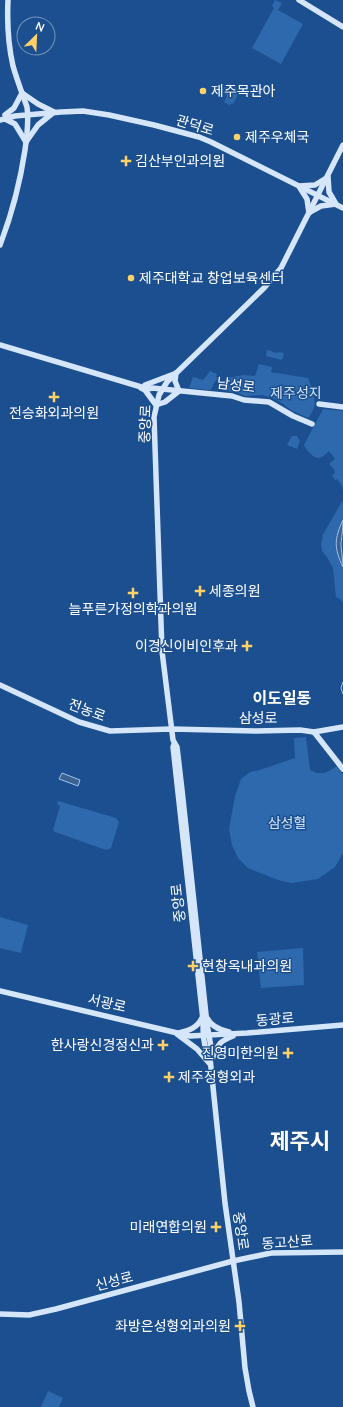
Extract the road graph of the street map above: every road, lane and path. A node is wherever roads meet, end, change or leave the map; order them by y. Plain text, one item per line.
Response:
1 (8, 0) edge
2 (299, 0) edge
3 (343, 27) edge
4 (22, 93) junction
5 (54, 112) junction
6 (28, 115) junction
7 (4, 117) edge
8 (26, 143) junction
9 (343, 145) edge
10 (328, 177) junction
11 (299, 186) junction
12 (318, 196) junction
13 (336, 204) junction
14 (343, 208) edge
15 (309, 213) junction
16 (0, 245) edge
17 (0, 341) edge
18 (0, 345) edge
19 (176, 373) junction
20 (145, 385) junction
21 (138, 386) junction
22 (152, 388) junction
23 (162, 390) junction
24 (179, 391) junction
25 (319, 404) dead end
26 (156, 405) junction
27 (343, 407) edge
28 (312, 424) dead end
29 (0, 685) edge
30 (343, 727) edge
31 (172, 729) junction
32 (314, 732) junction
33 (343, 769) edge
34 (0, 991) edge
35 (204, 1017) junction
36 (343, 1025) edge
37 (177, 1034) junction
38 (237, 1034) junction
39 (206, 1036) junction
40 (211, 1065) junction
41 (343, 1252) edge
42 (233, 1261) junction
43 (0, 1314) edge
44 (253, 1407) edge

1 - 4 main road
2 - 3 main road
4 - 5 main road
4 - 6 main road
4 - 7 main road
5 - 6 main road, 관덕로
5 - 8 main road
5 - 11 main road, 관덕로
6 - 7 main road, 관덕로
6 - 8 main road
7 - 8 main road
8 - 16 main road
9 - 10 main road, 중앙로
10 - 11 main road
10 - 12 main road, 중앙로
10 - 13 main road
11 - 12 main road, 관덕로
11 - 15 main road
12 - 13 main road, 관덕로
12 - 15 main road, 중앙로
13 - 14 main road, 관덕로
13 - 15 main road
15 - 19 main road, 중앙로
17 - 20 main road, 남성로
18 - 21 main road, 남성로
19 - 20 main road
19 - 23 main road, 중앙로
19 - 24 main road
20 - 22 main road, 남성로
21 - 22 main road, 남성로
21 - 26 main road
22 - 23 main road, 남성로
23 - 24 main road, 남성로
23 - 26 main road, 중앙로
24 - 26 main road
24 - 28 main road, 남성로
25 - 27 main road
26 - 31 main road, 중앙로
29 - 31 main road, 전농로
30 - 32 main road, 삼성로
31 - 32 main road, 삼성로
31 - 35 main road, 중앙로
32 - 33 main road
34 - 37 main road, 서광로
35 - 37 main road
35 - 38 main road
35 - 39 main road, 중앙로
36 - 38 main road, 동광로
37 - 39 main road, 서광로
37 - 40 main road
38 - 39 main road, 동광로
38 - 40 main road
39 - 40 main road, 중앙로
40 - 42 main road, 중앙로
41 - 42 main road, 동고산로
42 - 43 main road, 신성로
42 - 44 main road, 중앙로

